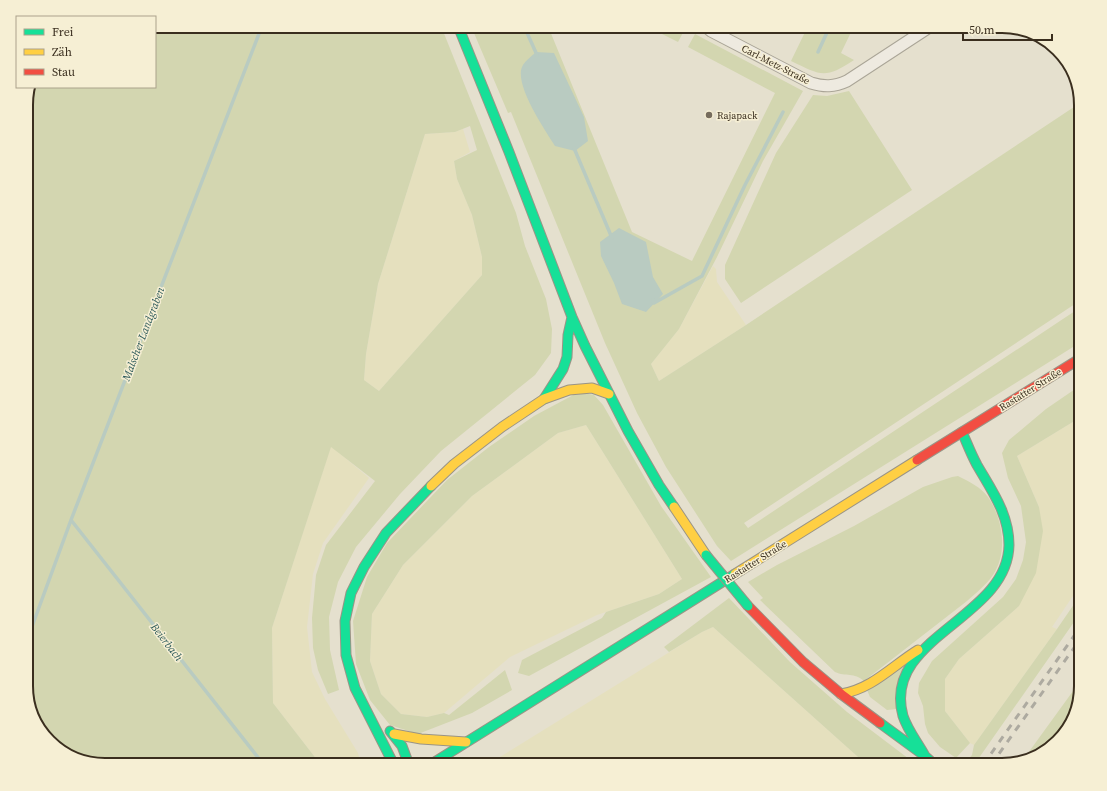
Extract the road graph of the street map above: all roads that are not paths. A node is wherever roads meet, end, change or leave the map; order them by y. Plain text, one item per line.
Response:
1 (461, 33) edge
2 (715, 33) edge
3 (921, 33) edge
4 (572, 317) junction
5 (1074, 362) edge
6 (609, 394) junction
7 (544, 399) junction
8 (962, 432) junction
9 (929, 644) junction
10 (841, 694) junction
11 (370, 716) junction
12 (394, 734) junction
13 (466, 742) junction
14 (925, 756) junction
15 (391, 758) edge
16 (408, 758) edge
17 (441, 758) edge
18 (927, 758) edge

1 - 4 main road
2 - 3 street, Carl-Metz-Straße
4 - 6 main road
4 - 7 main road
5 - 8 main road, Rastatter Straße
6 - 7 main road
6 - 10 main road, bridge
7 - 11 main road
8 - 9 main road
8 - 13 main road, Rastatter Straße
9 - 10 main road
9 - 14 main road
10 - 14 main road
11 - 12 main road
11 - 15 main road
12 - 13 main road
12 - 16 main road
13 - 17 main road, Rastatter Straße
14 - 18 main road

